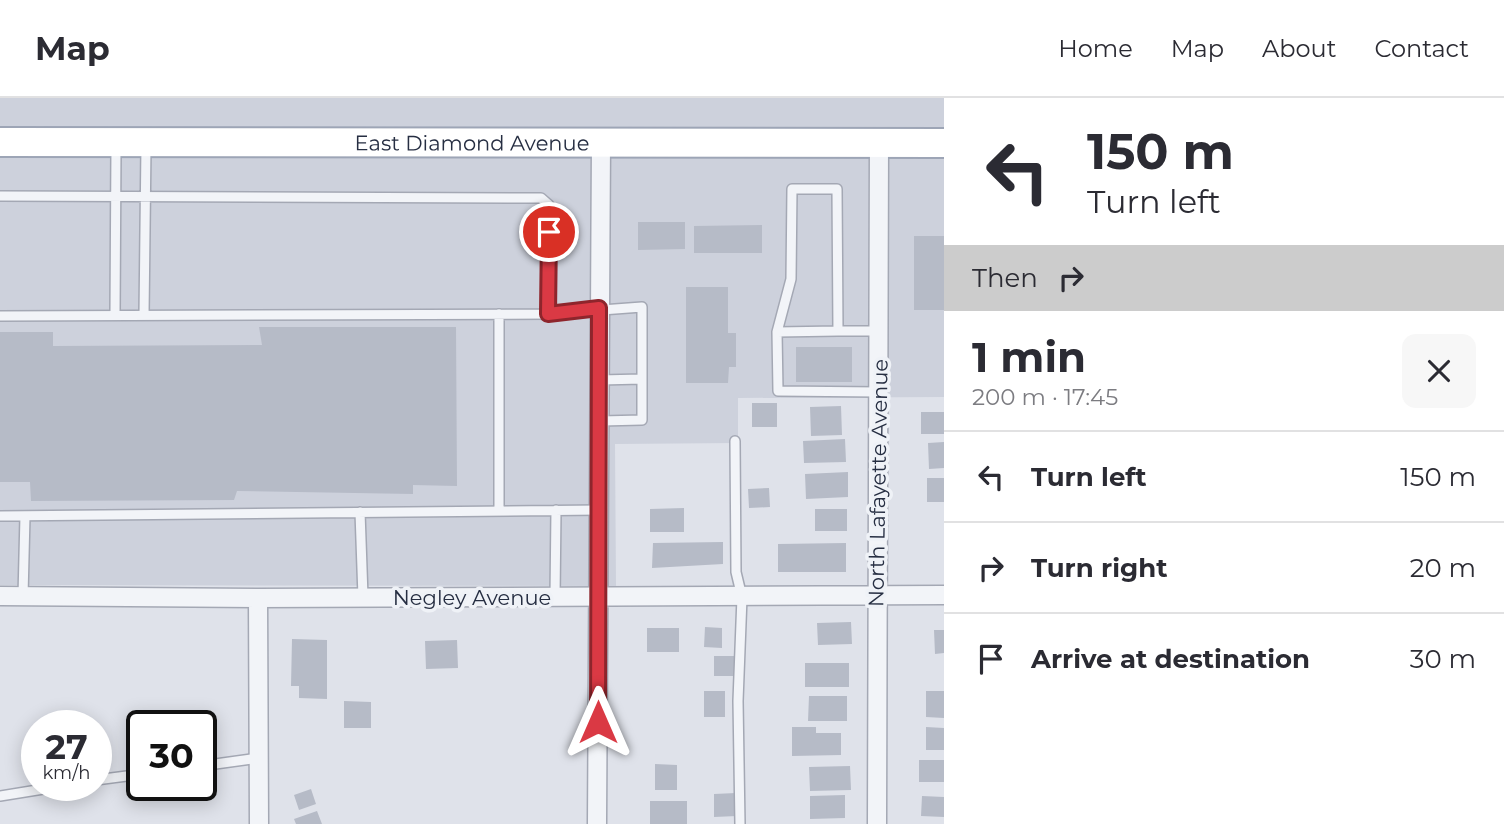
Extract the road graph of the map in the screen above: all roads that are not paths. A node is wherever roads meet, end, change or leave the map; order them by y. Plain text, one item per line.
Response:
1 (116, 141) junction
2 (146, 141) junction
3 (0, 142) edge
4 (879, 142) junction
5 (944, 142) edge
6 (601, 143) junction
7 (0, 196) edge
8 (116, 197) junction
9 (145, 197) junction
10 (599, 308) junction
11 (499, 314) junction
12 (548, 314) junction
13 (144, 315) junction
14 (0, 316) edge
15 (115, 316) junction
16 (838, 331) junction
17 (879, 331) junction
18 (777, 332) junction
19 (642, 379) junction
20 (600, 380) junction
21 (878, 392) junction
22 (601, 421) junction
23 (735, 441) dead end
24 (499, 510) junction
25 (556, 510) junction
26 (600, 510) junction
27 (360, 512) junction
28 (0, 516) edge
29 (25, 516) junction
30 (944, 595) edge
31 (0, 596) edge
32 (23, 596) junction
33 (876, 596) junction
34 (363, 597) junction
35 (555, 597) junction
36 (599, 597) junction
37 (742, 597) junction
38 (258, 598) junction
39 (259, 758) junction
40 (217, 764) edge
41 (21, 793) edge
42 (0, 796) edge
43 (259, 824) edge
44 (597, 824) edge
45 (740, 824) edge
46 (877, 824) edge

1 - 2 main road, East Diamond Avenue
1 - 3 main road, East Diamond Avenue
1 - 8 lane
2 - 6 main road, East Diamond Avenue
2 - 9 lane
4 - 5 main road, East Diamond Avenue
4 - 6 main road, East Diamond Avenue
4 - 17 street, North Lafayette Avenue
6 - 10 street
7 - 8 lane
8 - 9 lane
8 - 15 lane
9 - 12 lane
9 - 13 lane
10 - 12 lane
10 - 19 lane
10 - 20 street
11 - 12 lane
11 - 13 lane
11 - 24 lane
13 - 15 lane
14 - 15 lane
16 - 17 lane
16 - 18 lane
16 - 18 lane
17 - 21 street, North Lafayette Avenue
18 - 21 lane
19 - 20 lane
19 - 22 lane
20 - 22 street
21 - 33 street, North Lafayette Avenue
22 - 26 street
23 - 37 lane
24 - 25 lane
24 - 27 lane
25 - 26 lane
25 - 35 lane
26 - 36 street
27 - 29 lane
27 - 34 lane
28 - 29 lane
29 - 32 lane
30 - 33 street, Negley Avenue
31 - 32 street, Negley Avenue
32 - 38 street, Negley Avenue
33 - 37 street, Negley Avenue
33 - 46 street, North Lafayette Avenue
34 - 35 street, Negley Avenue
34 - 38 street, Negley Avenue
35 - 36 street, Negley Avenue
36 - 37 street, Negley Avenue
36 - 44 street
37 - 45 lane
38 - 39 street
39 - 40 lane
39 - 43 street
41 - 42 lane

